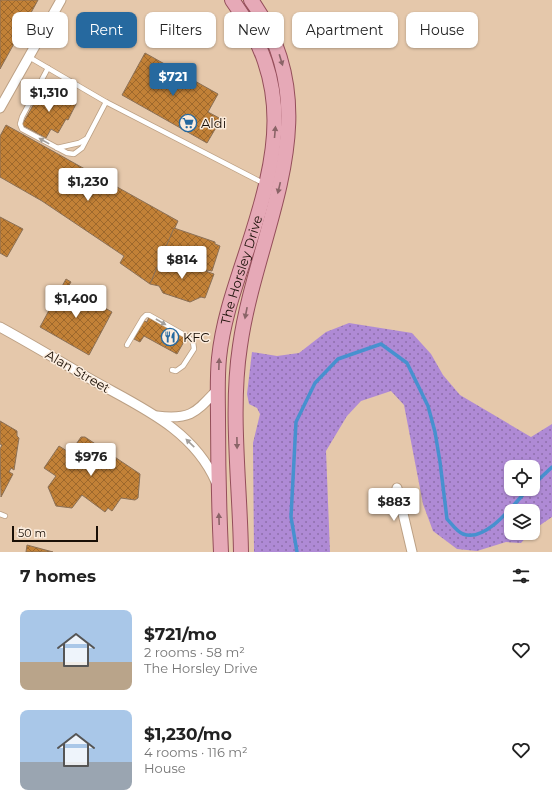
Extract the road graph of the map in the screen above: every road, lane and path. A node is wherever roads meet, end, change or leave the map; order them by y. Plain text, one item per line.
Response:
1 (61, 0) edge
2 (232, 0) edge
3 (251, 0) edge
4 (29, 57) junction
5 (48, 68) junction
6 (106, 102) junction
7 (0, 108) edge
8 (87, 138) junction
9 (57, 148) junction
10 (266, 184) junction
11 (0, 327) edge
12 (127, 345) dead end
13 (172, 370) dead end
14 (218, 388) junction
15 (156, 415) junction
16 (218, 487) junction
17 (397, 488) dead end
18 (221, 552) edge
19 (241, 552) edge
20 (412, 552) edge

1 - 4 street
10 -> 2 main road, The Horsley Drive
3 -> 19 main road, The Horsley Drive
4 - 5 lane
4 - 7 street
5 - 6 lane
9 -> 5 lane
6 - 8 lane
6 - 10 lane
8 - 9 lane
8 - 9 lane
14 -> 10 main road, The Horsley Drive
11 - 15 street, Alan Street
12 -> 13 lane
14 - 15 street, Alan Street
14 - 16 main road, The Horsley Drive
16 -> 15 street, Alan Street
18 -> 16 main road, The Horsley Drive
17 - 20 street

